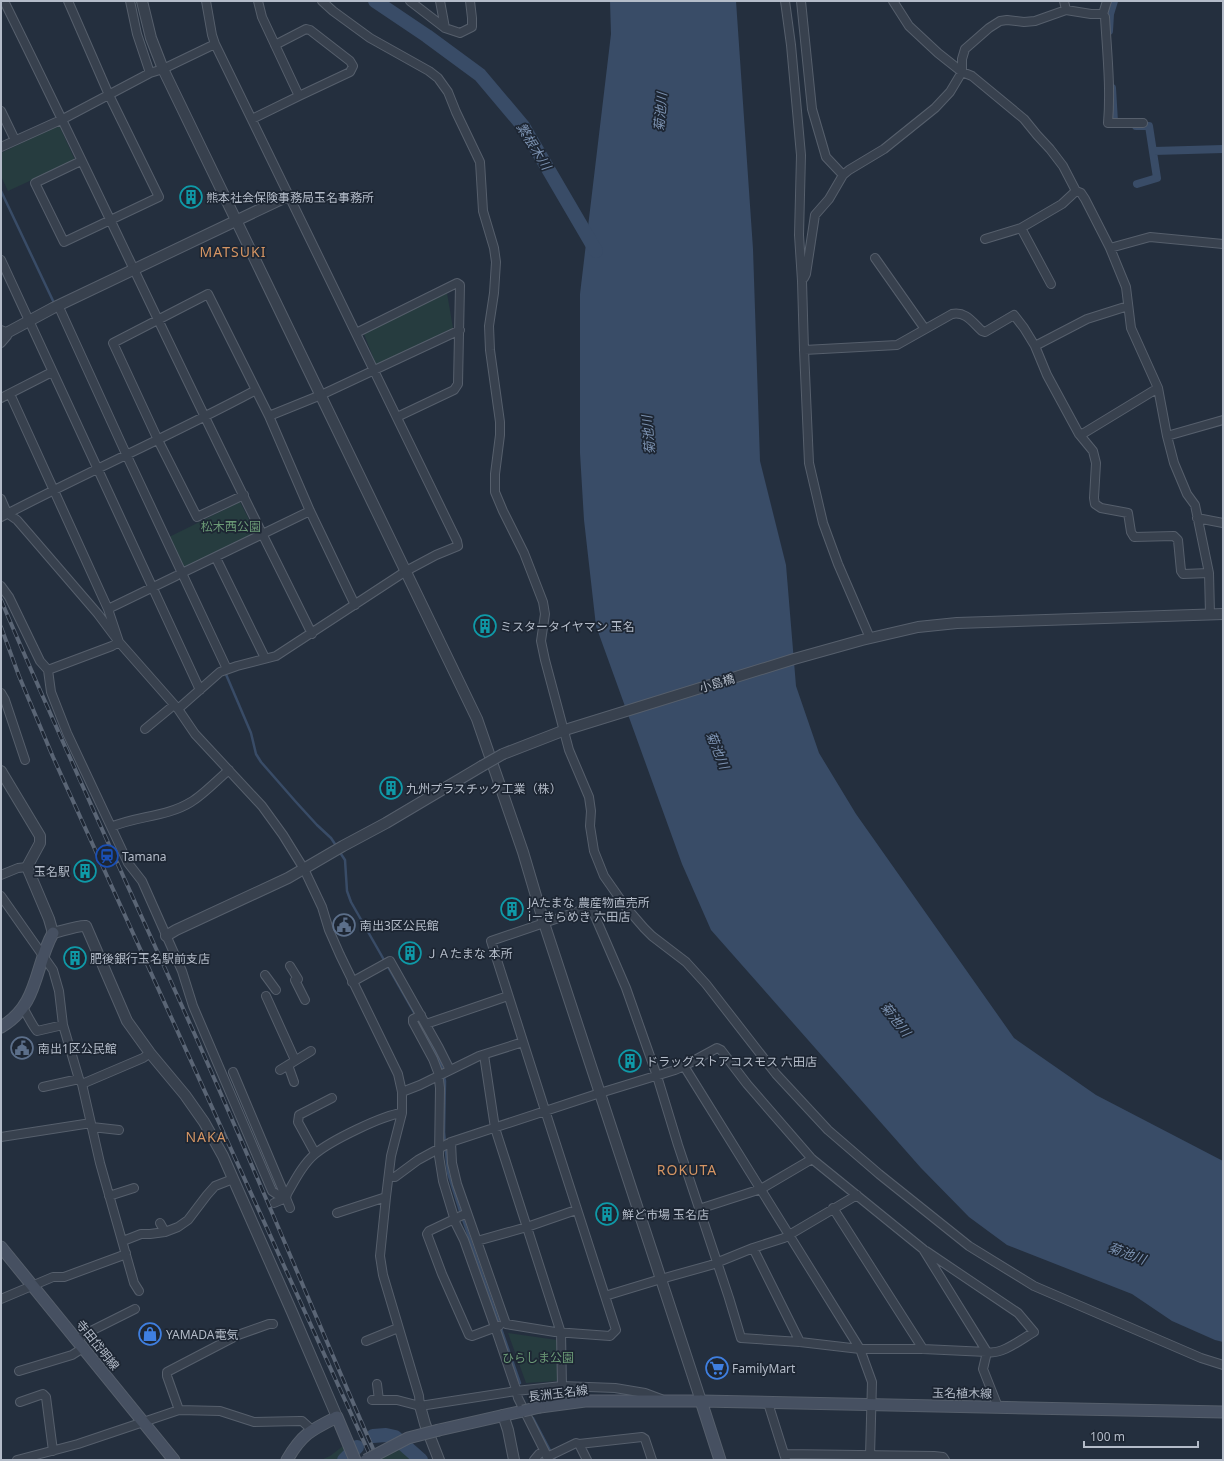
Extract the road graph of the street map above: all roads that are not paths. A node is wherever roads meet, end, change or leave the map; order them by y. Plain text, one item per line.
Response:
1 (4, 1) edge
2 (68, 1) edge
3 (130, 1) edge
4 (142, 1) edge
5 (206, 1) edge
6 (258, 1) edge
7 (322, 1) edge
8 (410, 1) edge
9 (440, 1) edge
10 (470, 1) edge
11 (785, 1) edge
12 (801, 1) edge
13 (893, 1) edge
14 (1064, 1) edge
15 (1107, 1) edge
16 (1066, 10) junction
17 (1103, 14) junction
18 (445, 28) junction
19 (215, 44) junction
20 (275, 45) junction
21 (163, 69) junction
22 (962, 72) junction
23 (150, 73) junction
24 (109, 95) junction
25 (300, 96) junction
26 (1, 111) edge
27 (63, 119) junction
28 (252, 119) junction
29 (1143, 123) dead end
30 (15, 140) junction
31 (1, 147) edge
32 (82, 161) junction
33 (843, 175) junction
34 (1076, 191) junction
35 (288, 196) junction
36 (111, 220) junction
37 (236, 221) junction
38 (1021, 228) junction
39 (985, 239) dead end
40 (1223, 244) edge
41 (1110, 248) junction
42 (875, 258) dead end
43 (1, 260) edge
44 (135, 269) junction
45 (3, 271) edge
46 (802, 281) junction
47 (1051, 284) dead end
48 (56, 306) junction
49 (1128, 306) junction
50 (158, 320) junction
51 (29, 321) junction
52 (926, 329) junction
53 (460, 330) junction
54 (3, 333) edge
55 (356, 333) junction
56 (1, 343) edge
57 (1035, 346) junction
58 (804, 350) junction
59 (374, 370) junction
60 (52, 372) junction
61 (1158, 388) junction
62 (256, 390) junction
63 (10, 394) junction
64 (321, 395) junction
65 (1, 398) edge
66 (269, 416) junction
67 (205, 417) junction
68 (397, 417) junction
69 (1223, 420) edge
70 (1079, 434) junction
71 (1167, 436) junction
72 (158, 440) junction
73 (124, 457) junction
74 (97, 470) junction
75 (54, 490) junction
76 (244, 495) junction
77 (1, 500) edge
78 (310, 511) junction
79 (4, 515) edge
80 (1197, 518) junction
81 (1223, 523) edge
82 (263, 534) junction
83 (216, 558) junction
84 (406, 571) junction
85 (1209, 573) junction
86 (179, 575) junction
87 (1, 586) edge
88 (153, 588) junction
89 (355, 605) junction
90 (108, 609) junction
91 (1210, 614) junction
92 (1223, 614) edge
93 (312, 634) junction
94 (866, 639) junction
95 (119, 642) junction
96 (265, 658) junction
97 (48, 670) junction
98 (224, 670) junction
99 (1, 685) edge
100 (200, 690) junction
101 (1, 693) edge
102 (176, 707) junction
103 (146, 729) dead end
104 (568, 729) junction
105 (25, 760) dead end
106 (229, 770) junction
107 (1, 771) edge
108 (4, 782) edge
109 (111, 827) junction
110 (27, 867) junction
111 (304, 868) junction
112 (1, 875) edge
113 (1, 896) edge
114 (544, 923) junction
115 (53, 933) junction
116 (166, 936) junction
117 (44, 957) junction
118 (290, 966) dead end
119 (265, 975) dead end
120 (352, 982) junction
121 (276, 990) dead end
122 (266, 996) dead end
123 (508, 996) junction
124 (305, 1000) dead end
125 (23, 1008) junction
126 (418, 1017) junction
127 (426, 1024) junction
128 (64, 1025) junction
129 (1, 1027) edge
130 (523, 1042) junction
131 (311, 1051) dead end
132 (150, 1053) junction
133 (484, 1055) junction
134 (292, 1062) junction
135 (684, 1066) junction
136 (280, 1070) dead end
137 (233, 1072) dead end
138 (444, 1073) junction
139 (657, 1076) junction
140 (80, 1082) junction
141 (294, 1082) dead end
142 (43, 1087) dead end
143 (402, 1092) junction
144 (600, 1093) junction
145 (332, 1098) dead end
146 (544, 1111) junction
147 (402, 1113) junction
148 (92, 1125) junction
149 (495, 1128) junction
150 (119, 1130) dead end
151 (1, 1137) edge
152 (445, 1145) junction
153 (315, 1153) junction
154 (812, 1159) junction
155 (389, 1177) junction
156 (233, 1179) junction
157 (134, 1188) dead end
158 (761, 1189) junction
159 (286, 1195) junction
160 (857, 1195) junction
161 (110, 1196) junction
162 (386, 1198) junction
163 (274, 1203) dead end
164 (290, 1208) dead end
165 (833, 1208) junction
166 (699, 1209) junction
167 (576, 1210) junction
168 (338, 1213) dead end
169 (461, 1215) junction
170 (160, 1223) dead end
171 (527, 1227) junction
172 (165, 1232) junction
173 (788, 1234) junction
174 (123, 1241) junction
175 (477, 1241) junction
176 (1, 1247) edge
177 (753, 1248) junction
178 (923, 1249) junction
179 (126, 1254) junction
180 (717, 1263) junction
181 (661, 1279) junction
182 (33, 1286) junction
183 (139, 1291) dead end
184 (605, 1296) junction
185 (1, 1299) edge
186 (135, 1309) dead end
187 (273, 1324) dead end
188 (500, 1326) junction
189 (398, 1328) junction
190 (561, 1333) junction
191 (366, 1341) dead end
192 (800, 1342) junction
193 (80, 1344) junction
194 (860, 1349) junction
195 (923, 1350) junction
196 (986, 1352) junction
197 (1223, 1365) edge
198 (19, 1370) dead end
199 (377, 1384) dead end
200 (562, 1386) junction
201 (516, 1391) junction
202 (701, 1401) junction
203 (20, 1402) dead end
204 (667, 1402) junction
205 (768, 1403) junction
206 (872, 1405) junction
207 (420, 1406) junction
208 (998, 1407) junction
209 (180, 1410) junction
210 (1223, 1412) edge
211 (503, 1415) junction
212 (337, 1417) junction
213 (144, 1422) junction
214 (312, 1430) junction
215 (579, 1444) junction
216 (53, 1451) junction
217 (549, 1455) edge
218 (870, 1456) junction
219 (785, 1457) edge
220 (354, 1458) edge
221 (923, 1458) edge
222 (17, 1460) edge
223 (174, 1460) edge
224 (287, 1460) edge
225 (366, 1460) edge
226 (439, 1460) edge
227 (514, 1460) edge
228 (534, 1460) edge
229 (587, 1460) edge
230 (652, 1460) edge
231 (720, 1460) edge
232 (945, 1460) edge

1 - 27 street
2 - 24 street
3 - 23 street
4 - 21 street
5 - 19 street
6 - 20 street
7 - 104 street
8 - 18 street
9 - 18 street
10 - 18 street
11 - 46 street
12 - 33 street
13 - 22 street
14 - 16 street
15 - 17 street
16 - 17 street
16 - 22 street
17 - 29 street
19 - 21 street
19 - 28 street
20 - 25 street
20 - 25 street
21 - 23 street
21 - 37 street
22 - 33 street
22 - 34 street
23 - 24 street
24 - 27 street
24 - 36 street
25 - 28 street
26 - 30 street
27 - 30 street
27 - 32 street
28 - 35 street
30 - 31 street
32 - 36 street
32 - 36 street
33 - 46 street
34 - 38 street
34 - 41 street
35 - 37 street
35 - 55 street
36 - 44 street
37 - 44 street
37 - 64 street
38 - 39 street
38 - 47 street
40 - 41 street
41 - 49 street
42 - 52 street
43 - 45 street
44 - 48 street
44 - 50 street
45 - 51 street
46 - 58 street
48 - 51 street
48 - 73 street
49 - 57 street
49 - 61 street
50 - 62 street
50 - 67 street
50 - 72 street
51 - 54 street
51 - 60 street
52 - 57 street
52 - 58 street
53 - 55 street
53 - 59 street
53 - 68 street
54 - 56 street
55 - 59 street
57 - 70 street
58 - 94 street
59 - 64 street
59 - 68 street
60 - 63 street
60 - 74 street
61 - 70 street
61 - 71 street
62 - 66 street
62 - 67 street
63 - 65 street
63 - 75 street
64 - 66 street
64 - 84 street
66 - 78 street
67 - 72 street
67 - 76 street
68 - 84 street
69 - 71 street
70 - 85 street
71 - 80 street
72 - 73 street
72 - 76 street
73 - 74 street
73 - 86 street
74 - 75 street
74 - 88 street
75 - 79 street
75 - 90 street
76 - 82 street
77 - 79 street
78 - 82 street
78 - 89 street
79 - 95 street
80 - 81 street
80 - 85 street
82 - 83 street
82 - 93 street
83 - 86 street
83 - 96 street
84 - 89 street
84 - 114 street
85 - 91 street
86 - 88 street
86 - 98 street
87 - 97 street
88 - 90 street
88 - 100 street
89 - 93 street
90 - 95 street
91 - 92 street, 小島橋
91 - 94 street, 小島橋
93 - 96 street
94 - 104 street, 小島橋
95 - 97 street
95 - 102 street
96 - 98 street
97 - 109 street
98 - 100 street
99 - 101 street
100 - 102 street
101 - 105 street
102 - 103 street
102 - 106 street
104 - 111 street, 小島橋, bridge
104 - 197 street
106 - 109 street
106 - 111 street
107 - 108 street
108 - 110 street
109 - 116 street
110 - 112 street
110 - 115 street
111 - 116 street, 小島橋
111 - 120 street
113 - 117 street
114 - 123 street
114 - 139 street
114 - 144 street
115 - 117 main road
115 - 132 street
116 - 159 street
117 - 125 main road
117 - 128 street
118 - 124 street
119 - 121 street
120 - 126 street
120 - 143 street
122 - 134 street
123 - 127 street
123 - 130 street
125 - 128 street
125 - 129 main road
126 - 127 street
126 - 138 street
127 - 138 street
128 - 140 street
130 - 133 street
130 - 146 street
131 - 134 street
132 - 140 street
132 - 156 street
133 - 138 street
133 - 149 street
134 - 136 street
134 - 141 street
135 - 139 street
135 - 154 street
135 - 158 street
137 - 159 street
138 - 143 street
138 - 152 street
139 - 144 street
139 - 166 street
140 - 142 street
140 - 148 street
143 - 147 street
144 - 146 street
144 - 181 street
145 - 153 street
146 - 149 street
146 - 167 street
147 - 153 street
147 - 155 street
148 - 150 street
148 - 151 street
148 - 161 street
149 - 152 street
149 - 171 street
152 - 155 street
152 - 169 street
152 - 169 street
153 - 159 street
154 - 158 street
154 - 160 street
155 - 162 street
156 - 172 street
156 - 212 street
157 - 161 street
158 - 166 street
158 - 173 street
159 - 163 street
159 - 164 street
160 - 165 street
160 - 178 street
161 - 174 street
162 - 168 street
162 - 189 street
165 - 173 street
165 - 195 street
166 - 180 street
167 - 171 street
167 - 184 street
169 - 175 street
169 - 188 street
169 - 188 street
170 - 172 street
171 - 175 street
171 - 190 street
172 - 174 street
173 - 177 street
173 - 194 street
174 - 179 street
175 - 188 street
176 - 182 main road, 寺田岱明線
177 - 180 street
177 - 192 street
178 - 196 street
178 - 196 street
179 - 182 street
179 - 183 street
180 - 181 street
180 - 192 street
181 - 184 street
181 - 202 street
182 - 185 street
182 - 193 main road, 寺田岱明線
184 - 190 street
186 - 193 street
187 - 209 street
188 - 190 street
188 - 201 street
189 - 191 street
189 - 207 street
190 - 200 street
192 - 194 street
193 - 198 street
193 - 213 main road, 寺田岱明線
194 - 195 street
194 - 206 street
195 - 196 street
196 - 208 street
199 - 207 street
200 - 201 street
200 - 204 street
201 - 207 street
201 - 217 street
202 - 204 main road, 長洲玉名線
202 - 205 main road, 玉名植木線
202 - 231 main road
203 - 216 street
204 - 211 main road, 長洲玉名線, bridge
205 - 206 main road, 玉名植木線
205 - 219 street
206 - 208 main road, 玉名植木線
206 - 218 street
207 - 226 street
208 - 210 main road, 玉名植木線
209 - 213 street
209 - 214 street
211 - 225 main road, 長洲玉名線, bridge
211 - 227 street
212 - 214 main road
212 - 220 main road
213 - 216 street
213 - 223 main road, 寺田岱明線
214 - 224 main road
215 - 217 street
215 - 229 street
215 - 230 street
216 - 222 street
217 - 228 street
218 - 219 street
218 - 221 street
221 - 232 street

